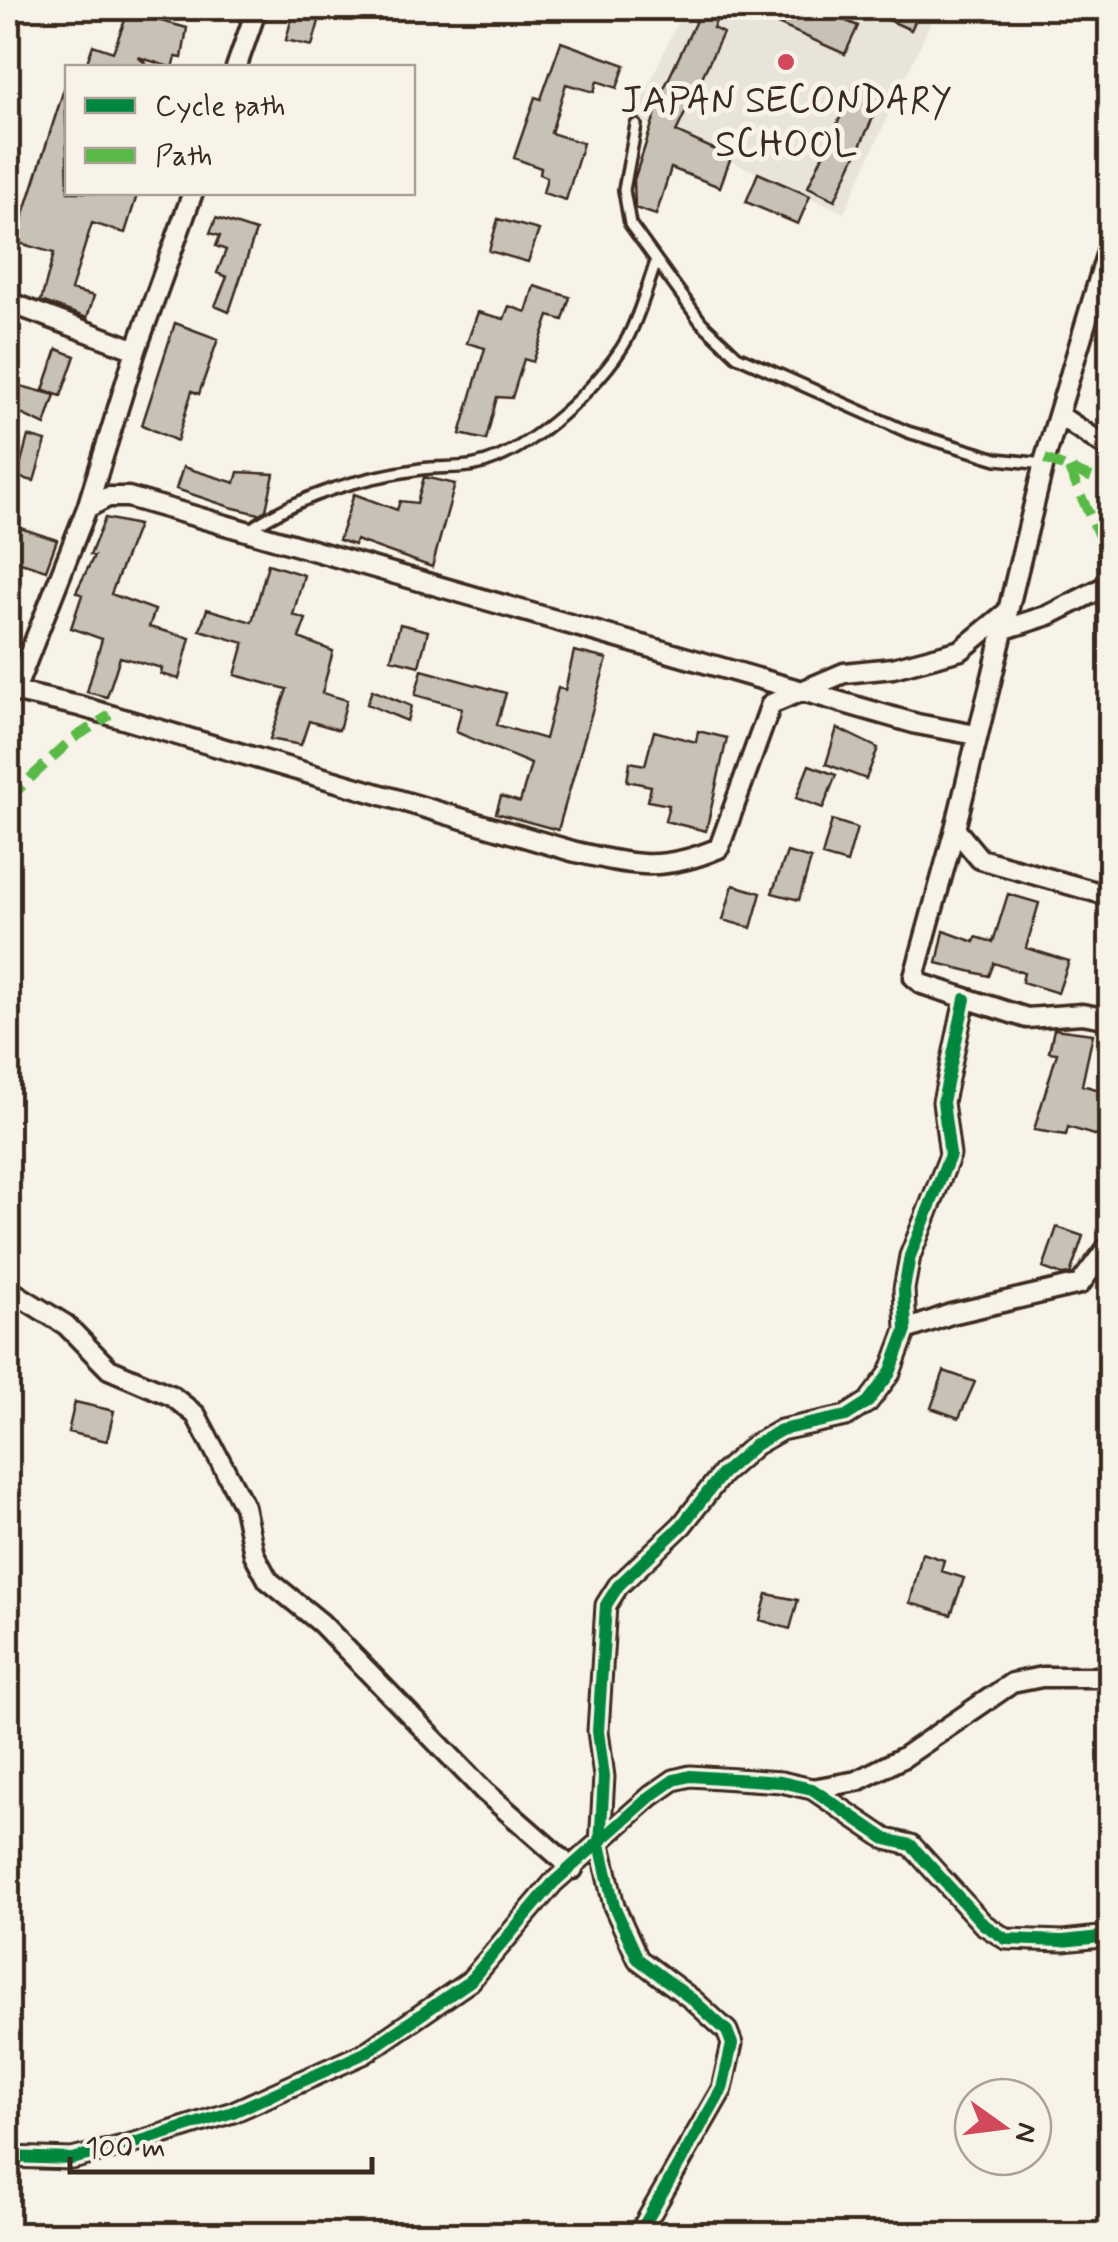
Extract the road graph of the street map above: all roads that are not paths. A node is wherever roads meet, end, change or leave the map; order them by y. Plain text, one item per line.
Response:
1 (257, 8) edge
2 (237, 65) edge
3 (636, 124) dead end
4 (192, 195) edge
5 (1110, 242) edge
6 (656, 262) junction
7 (8, 302) edge
8 (136, 350) junction
9 (1060, 416) junction
10 (1110, 449) edge
11 (1044, 464) junction
12 (87, 508) junction
13 (249, 530) junction
14 (1110, 584) edge
15 (1004, 621) junction
16 (802, 689) junction
17 (11, 692) edge
18 (976, 735) junction
19 (955, 830) junction
20 (1110, 896) edge
21 (965, 999) junction
22 (1110, 1018) edge
23 (1110, 1244) edge
24 (8, 1289) edge
25 (906, 1330) junction
26 (1110, 1677) edge
27 (812, 1789) junction
28 (600, 1844) junction
29 (573, 1870) junction
30 (1110, 1936) edge
31 (8, 2157) edge
32 (639, 2234) edge

1 - 2 street
3 - 6 lane
4 - 8 street
5 - 9 street
6 - 11 lane
6 - 13 lane
7 - 8 street
8 - 12 street
9 - 10 street
9 - 11 street
11 - 15 street
12 - 13 street
12 - 17 street
13 - 16 street
14 - 15 street
15 - 16 street
15 - 18 street
16 - 17 street
16 - 18 street
18 - 19 street
19 - 20 street
19 - 21 street
21 - 22 street
21 - 25 street
23 - 25 street
24 - 29 street
25 - 28 street
26 - 27 street
27 - 28 street
27 - 30 street
28 - 29 street
28 - 32 street
29 - 31 street

